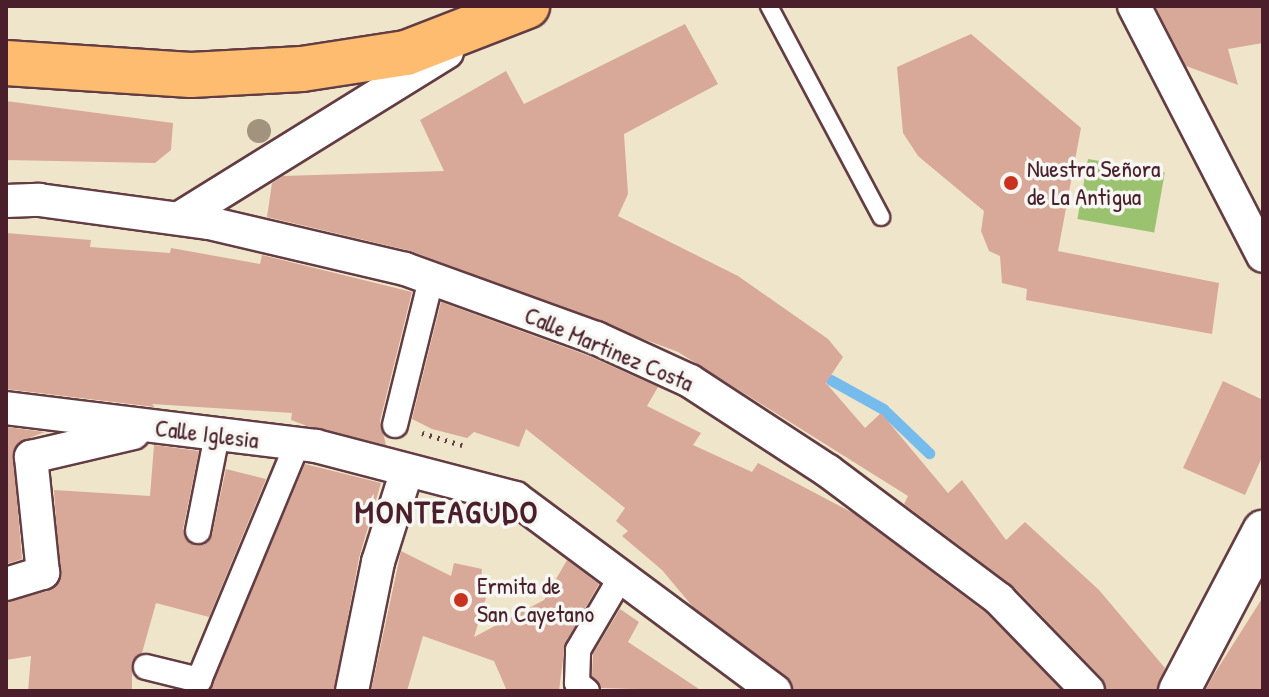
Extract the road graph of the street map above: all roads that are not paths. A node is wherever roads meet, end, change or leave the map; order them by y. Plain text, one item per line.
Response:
1 (769, 6) edge
2 (1134, 6) edge
3 (516, 11) edge
4 (6, 63) edge
5 (6, 201) edge
6 (181, 217) junction
7 (881, 217) dead end
8 (1263, 256) edge
9 (431, 279) junction
10 (6, 408) edge
11 (395, 425) road end
12 (156, 428) junction
13 (217, 435) junction
14 (297, 444) junction
15 (19, 457) edge
16 (407, 470) junction
17 (198, 531) dead end
18 (1263, 531) edge
19 (621, 577) junction
20 (6, 584) edge
21 (146, 667) dead end
22 (352, 691) edge
23 (587, 691) edge
24 (775, 691) edge
25 (1088, 691) edge
26 (1179, 691) edge

1 - 7 lane
2 - 8 street
3 - 4 main road
3 - 6 street
5 - 6 street, Calle Martinez Costa
6 - 9 street, Calle Martinez Costa
9 - 11 street
9 - 25 street, Calle Martinez Costa
10 - 12 street, Calle Iglesia
12 - 13 street, Calle Iglesia
12 - 15 street
13 - 14 street, Calle Iglesia
13 - 17 street
14 - 16 street, Calle Iglesia
14 - 21 street
15 - 20 street
16 - 19 street, Calle Iglesia
16 - 22 street
18 - 26 street
19 - 23 street
19 - 24 street, Calle Iglesia

